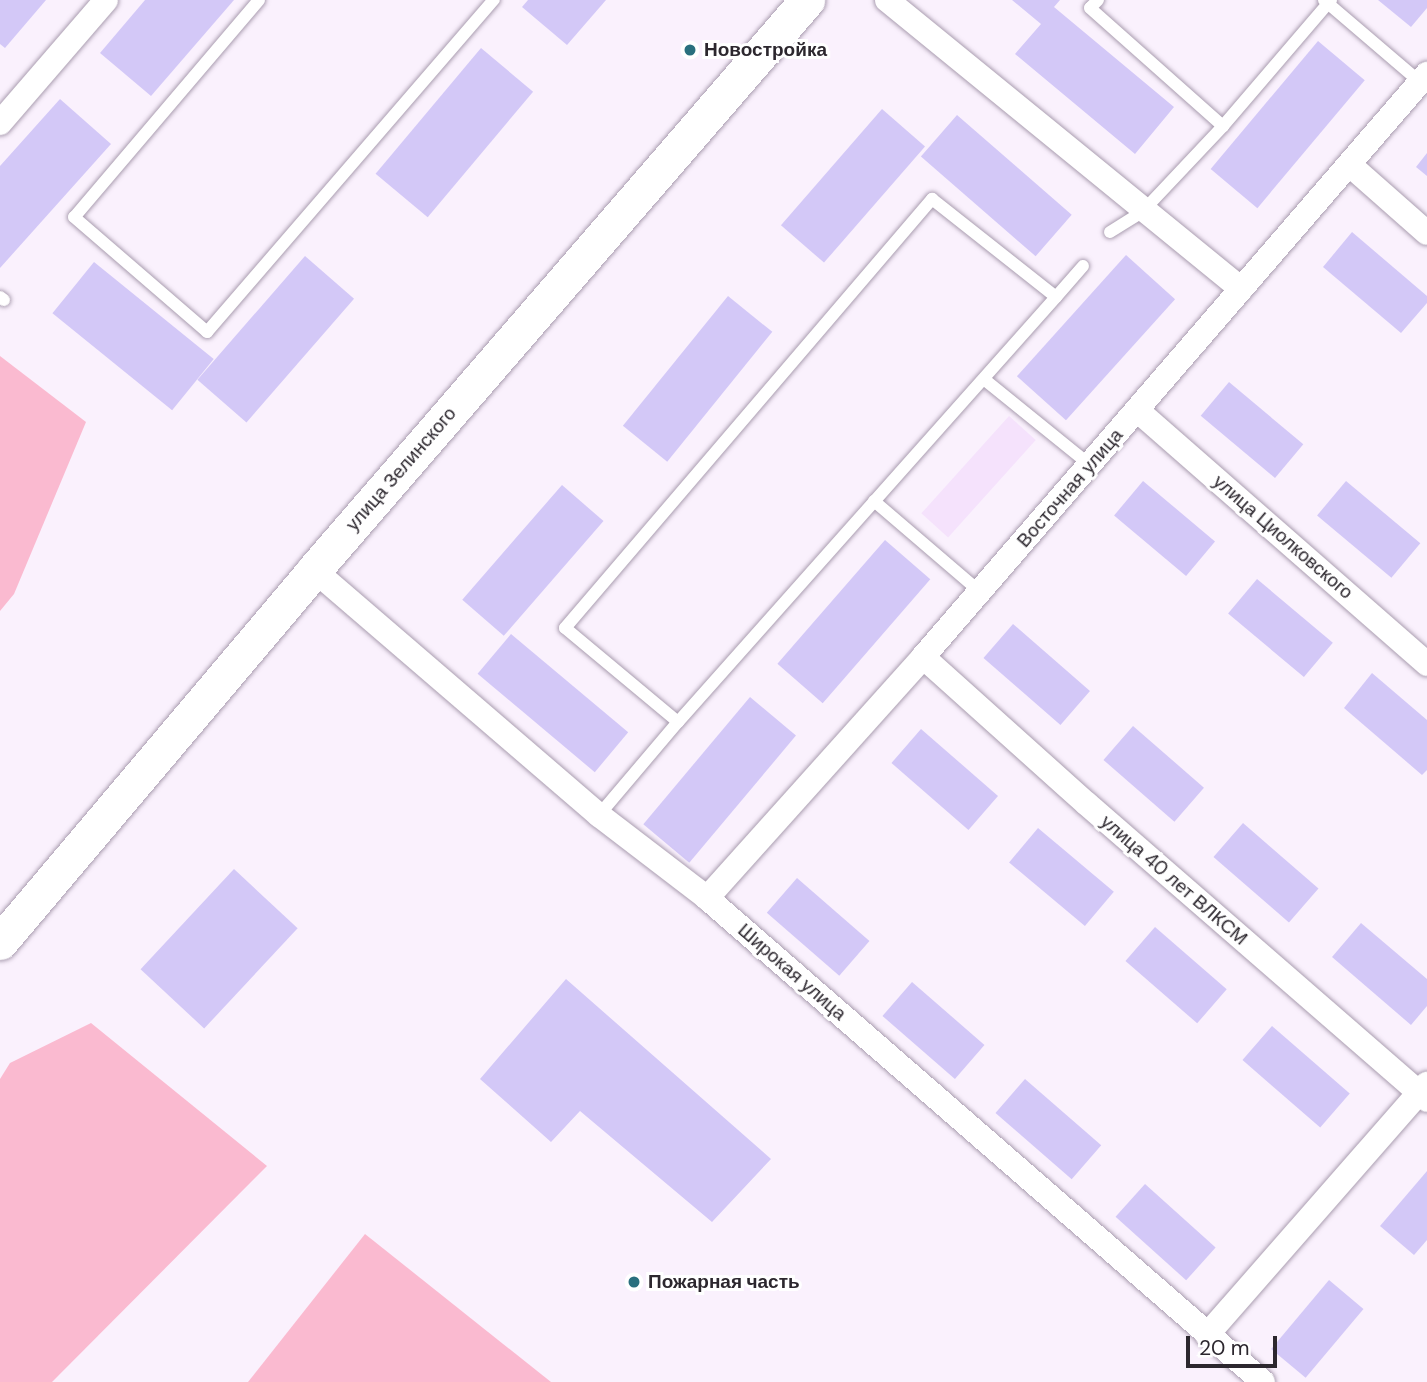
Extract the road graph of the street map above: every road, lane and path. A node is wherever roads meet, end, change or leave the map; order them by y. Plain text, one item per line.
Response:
1 (106, 0) edge
2 (259, 0) edge
3 (495, 0) edge
4 (807, 0) edge
5 (887, 0) edge
6 (1098, 0) edge
7 (1328, 1) edge
8 (1423, 78) edge
9 (0, 123) edge
10 (1223, 127) junction
11 (1351, 166) junction
12 (1143, 211) junction
13 (1110, 232) dead end
14 (1427, 233) edge
15 (1083, 266) dead end
16 (1241, 289) junction
17 (1056, 297) junction
18 (985, 380) junction
19 (1138, 411) junction
20 (1090, 466) junction
21 (874, 501) junction
22 (314, 570) junction
23 (979, 591) junction
24 (923, 657) junction
25 (1427, 664) edge
26 (678, 722) junction
27 (599, 815) junction
28 (707, 898) junction
29 (0, 942) edge
30 (1424, 1092) edge
31 (1207, 1335) junction
32 (1263, 1382) edge

1 - 9 street
2 - 3 lane
4 - 22 main road, улица Зелинского
5 - 12 street
6 - 10 lane
7 - 8 lane
7 - 10 lane
8 - 11 street, Восточная улица
10 - 12 lane
11 - 14 street
11 - 16 street, Восточная улица
12 - 13 lane
12 - 16 street
15 - 17 lane
16 - 19 street, Восточная улица
17 - 18 lane
17 - 26 lane
18 - 20 lane
18 - 21 lane
19 - 20 street, Восточная улица
19 - 25 street, улица Циолковского
20 - 23 street, Восточная улица
21 - 23 lane
21 - 26 lane
22 - 27 street, Широкая улица
22 - 29 main road, улица Зелинского
23 - 24 street, Восточная улица
24 - 28 street, Восточная улица
24 - 30 street, улица 40 лет ВЛКСМ
26 - 27 lane
27 - 28 street, Широкая улица
28 - 31 street, Широкая улица
30 - 31 street
31 - 32 street, Широкая улица

